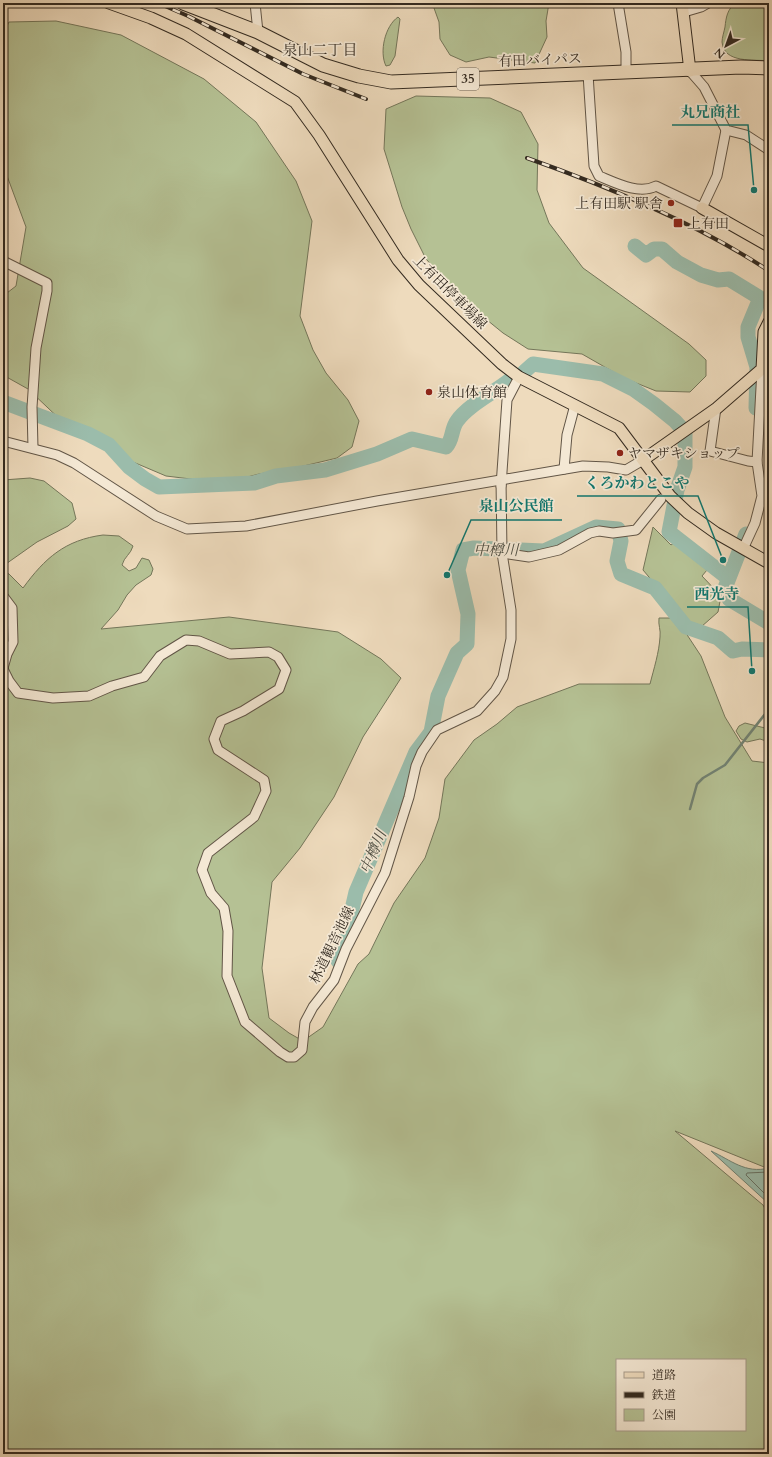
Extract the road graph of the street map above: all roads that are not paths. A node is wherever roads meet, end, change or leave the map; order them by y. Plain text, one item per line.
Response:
1 (109, 3) edge
2 (255, 3) edge
3 (618, 3) edge
4 (708, 3) edge
5 (187, 4) edge
6 (683, 7) edge
7 (258, 32) junction
8 (769, 68) edge
9 (690, 71) junction
10 (626, 73) junction
11 (588, 74) junction
12 (726, 130) junction
13 (769, 150) edge
14 (702, 208) junction
15 (769, 246) edge
16 (3, 261) edge
17 (769, 322) edge
18 (764, 365) edge
19 (519, 377) junction
20 (575, 405) junction
21 (716, 408) junction
22 (3, 441) edge
23 (33, 448) junction
24 (643, 460) junction
25 (754, 461) junction
26 (564, 469) junction
27 (501, 480) junction
28 (661, 499) dead end
29 (765, 499) edge
30 (743, 549) junction
31 (502, 553) junction
32 (769, 563) edge
33 (3, 596) edge
34 (3, 669) edge

1 - 19 main road, 上有田停車場線
2 - 7 street
3 - 10 street
4 - 6 street
5 - 7 highway, 有田バイパス / 35
6 - 9 main road
7 - 11 highway, 有田バイパス / 35
8 - 9 highway, 有田バイパス / 35
9 - 10 highway, 有田バイパス / 35
9 - 12 street
10 - 11 highway, 有田バイパス / 35
11 - 14 street
12 - 13 street
12 - 14 street
14 - 15 main road
16 - 23 street
17 - 18 main road
18 - 21 main road
18 - 25 street
19 - 20 main road, 上有田停車場線
19 - 27 street
20 - 24 main road, 上有田停車場線
20 - 26 street
21 - 24 main road
21 - 25 street
22 - 23 street
23 - 27 street
24 - 26 street
24 - 30 main road, 上有田停車場線
25 - 29 street
26 - 27 street
27 - 31 street, 林道観音池線
27 - 31 street
28 - 31 street
29 - 30 street
30 - 32 main road, 上有田停車場線
31 - 34 street, 林道観音池線
33 - 34 street, 林道観音池線

